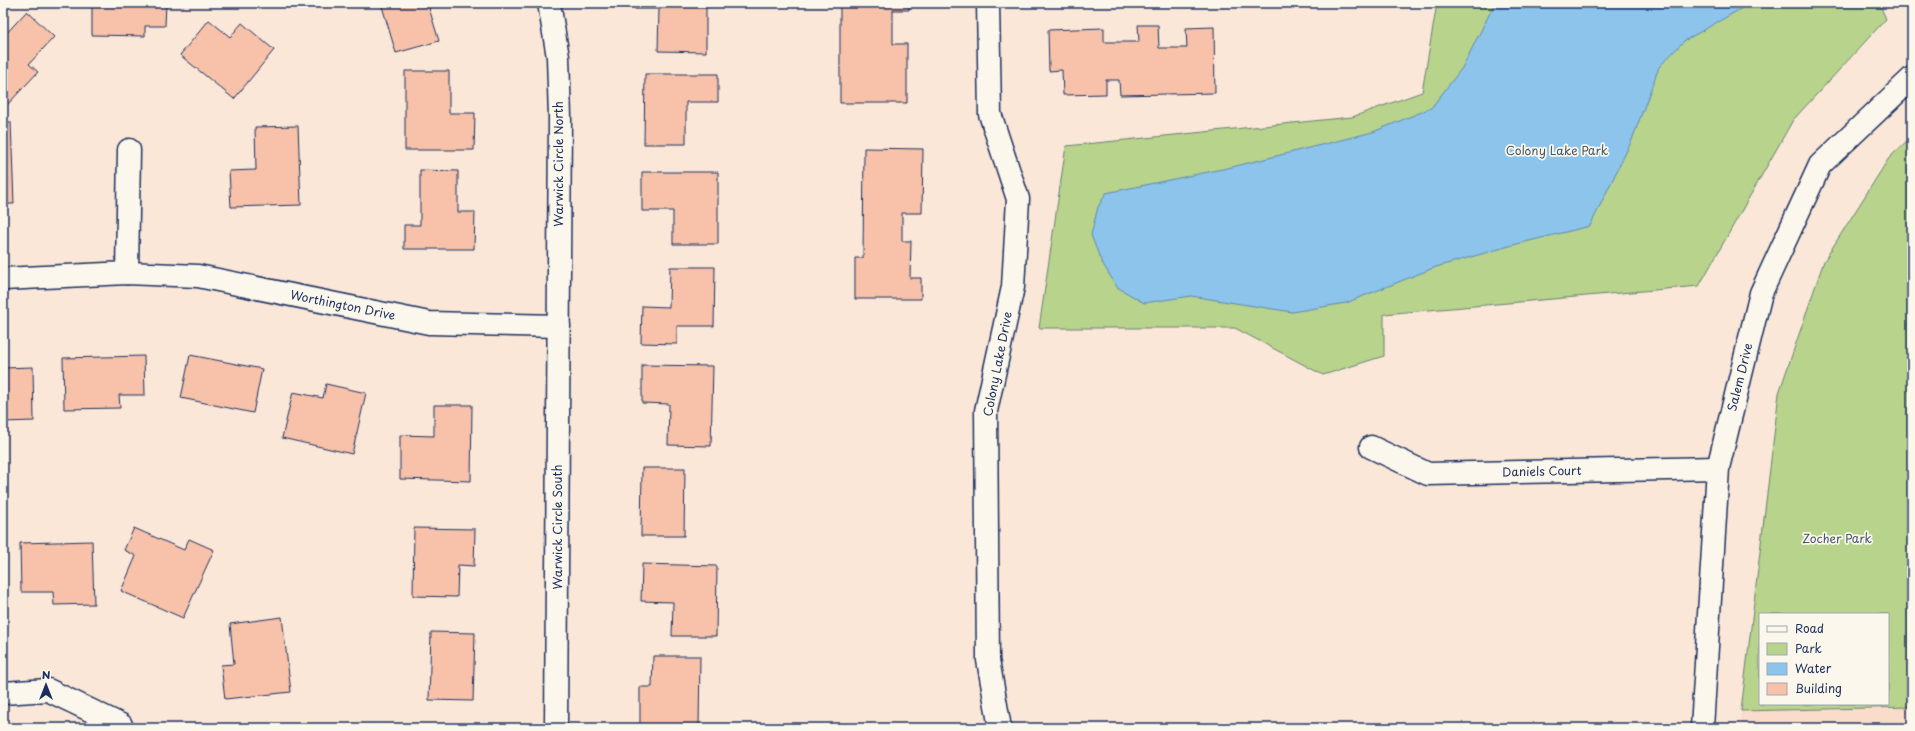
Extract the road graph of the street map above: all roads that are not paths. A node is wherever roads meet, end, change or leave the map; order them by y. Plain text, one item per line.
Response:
1 (549, 3) edge
2 (988, 3) edge
3 (1912, 78) edge
4 (128, 150) dead end
5 (127, 273) junction
6 (3, 279) edge
7 (559, 326) junction
8 (1371, 447) dead end
9 (1718, 468) junction
10 (3, 693) edge
11 (121, 725) dead end
12 (556, 728) edge
13 (1000, 728) edge
14 (1702, 728) edge

1 - 7 street, Warwick Circle North
2 - 13 street, Colony Lake Drive
3 - 9 street, Salem Drive
4 - 5 street
5 - 6 street, Worthington Drive
5 - 7 street, Worthington Drive
7 - 12 street, Warwick Circle South
8 - 9 street, Daniels Court
9 - 14 street, Salem Drive
10 - 11 street

